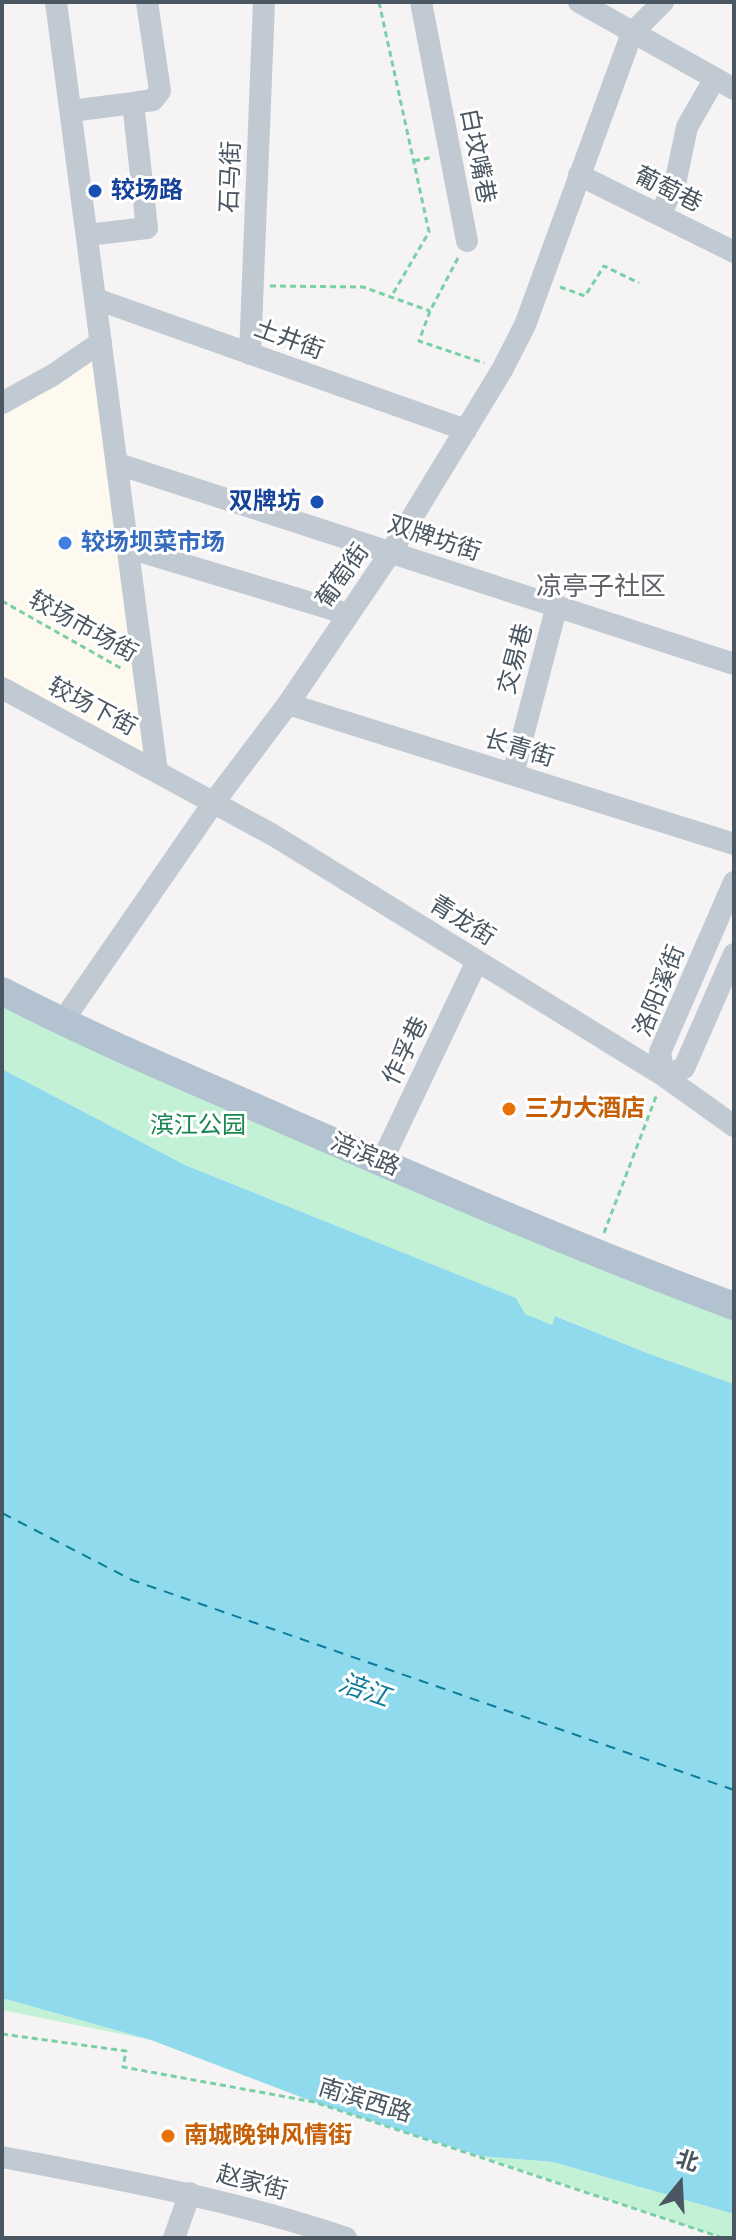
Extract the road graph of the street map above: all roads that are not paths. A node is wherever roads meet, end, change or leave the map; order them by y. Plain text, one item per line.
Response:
1 (56, 2) edge
2 (147, 2) edge
3 (264, 2) edge
4 (421, 2) edge
5 (579, 2) edge
6 (663, 2) edge
7 (632, 33) junction
8 (724, 84) edge
9 (133, 103) junction
10 (71, 111) junction
11 (579, 175) junction
12 (660, 215) junction
13 (87, 235) junction
14 (467, 241) road end
15 (734, 252) edge
16 (96, 299) junction
17 (101, 342) junction
18 (250, 354) junction
19 (2, 403) edge
20 (466, 430) junction
21 (118, 464) junction
22 (129, 548) junction
23 (391, 552) junction
24 (557, 605) junction
25 (348, 614) junction
26 (734, 664) edge
27 (2, 688) edge
28 (288, 704) junction
29 (157, 772) junction
30 (513, 774) junction
31 (214, 802) junction
32 (734, 844) edge
33 (734, 882) edge
34 (734, 954) edge
35 (477, 961) junction
36 (2, 991) edge
37 (62, 1022) junction
38 (664, 1076) junction
39 (734, 1126) edge
40 (381, 1163) junction
41 (734, 1306) edge
42 (2, 2157) edge
43 (190, 2193) junction
44 (174, 2238) edge
45 (346, 2238) edge

1 - 10 street
2 - 9 street
3 - 18 street, 石马街
4 - 14 street, 白坟嘴巷
5 - 7 street
6 - 7 street
7 - 8 street
7 - 11 street, 葡萄街
8 - 12 street
9 - 10 street
9 - 13 street
10 - 13 street
11 - 12 street, 葡萄巷
11 - 20 street, 葡萄街
12 - 15 street, 葡萄巷
13 - 16 street
16 - 17 street
16 - 18 street, 土井街
17 - 19 street
17 - 21 street
18 - 20 street, 土井街
20 - 23 street, 葡萄街
21 - 22 street
21 - 23 street, 双牌坊街
22 - 25 street
22 - 29 street
23 - 24 street, 双牌坊街
23 - 25 street, 葡萄街
24 - 26 street, 双牌坊街
24 - 30 street, 交易巷
25 - 28 street, 葡萄街
27 - 29 street, 较场下街
28 - 30 street, 长青街
28 - 31 street, 葡萄街
29 - 31 street, 青龙街
30 - 32 street, 长青街
31 - 35 street, 青龙街
31 - 37 street, 葡萄街
33 - 38 street, 洛阳溪街
34 - 38 street, 洛阳溪街
35 - 38 street, 青龙街
35 - 40 street, 作孚巷
36 - 37 main road, 涪滨路
37 - 40 main road, 涪滨路
38 - 39 street, 青龙街
40 - 41 main road, 涪滨路
42 - 43 street, 赵家街
43 - 44 street
43 - 45 street, 赵家街

